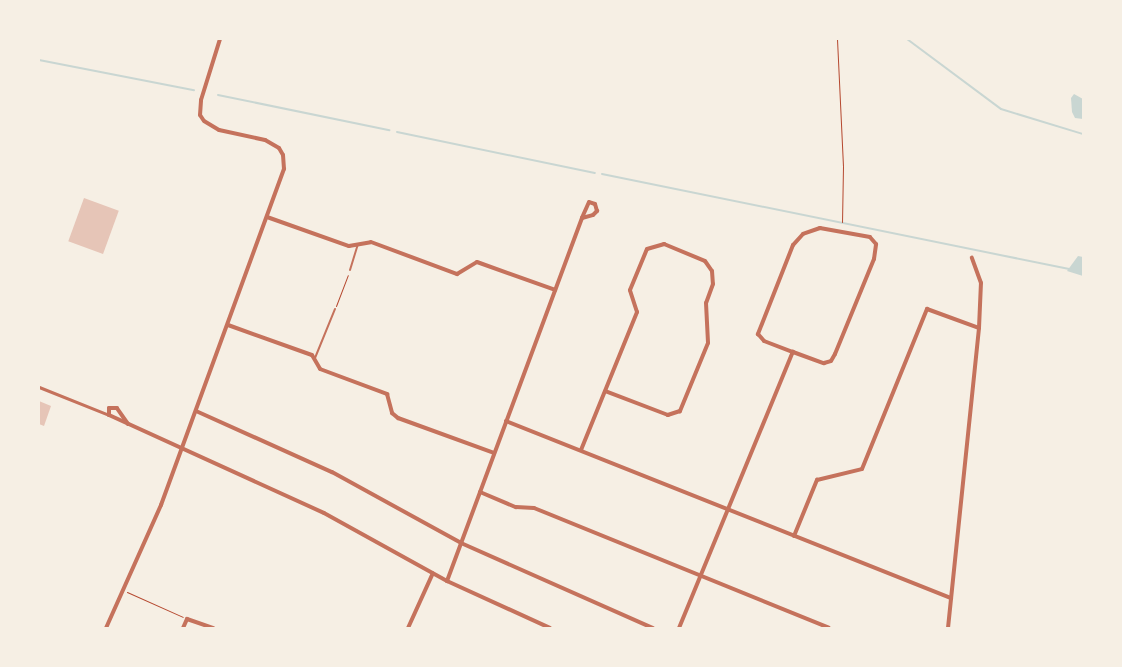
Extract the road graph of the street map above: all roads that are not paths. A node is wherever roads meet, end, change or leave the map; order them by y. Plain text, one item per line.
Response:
1 (220, 39) edge
2 (267, 217) junction
3 (582, 218) junction
4 (358, 244) junction
5 (972, 258) dead end
6 (350, 270) road end
7 (555, 290) junction
8 (335, 309) road end
9 (228, 325) junction
10 (979, 328) junction
11 (793, 352) junction
12 (315, 358) junction
13 (39, 388) edge
14 (605, 391) junction
15 (196, 411) junction
16 (109, 415) junction
17 (506, 421) junction
18 (128, 424) junction
19 (182, 449) junction
20 (580, 450) junction
21 (494, 453) junction
22 (480, 492) junction
23 (728, 510) junction
24 (794, 536) junction
25 (461, 543) junction
26 (432, 573) junction
27 (700, 577) junction
28 (447, 581) junction
29 (951, 598) junction
30 (106, 628) edge
31 (183, 628) edge
32 (213, 628) edge
33 (408, 628) edge
34 (550, 628) edge
35 (653, 628) edge
36 (679, 628) edge
37 (829, 628) edge
38 (948, 628) edge

1 - 2 street
2 - 4 street
2 - 9 street
3 - 3 street
3 - 7 street
4 - 6 lane
4 - 7 street
5 - 10 street
7 - 17 street
8 - 12 lane
9 - 12 street
9 - 15 street
10 - 24 street
10 - 29 street
11 - 11 street
11 - 23 street
12 - 21 street
13 - 16 street
14 - 14 street
14 - 20 street
15 - 19 street
15 - 25 street
16 - 18 street
16 - 18 street
17 - 20 street
17 - 21 street
18 - 19 street
19 - 26 street
19 - 30 street
20 - 23 street
21 - 22 street
22 - 25 street
22 - 27 street
23 - 24 street
23 - 27 street
24 - 29 street
25 - 28 street
25 - 35 street
26 - 28 street
26 - 33 street
27 - 36 street
27 - 37 street
28 - 34 street
29 - 38 street
31 - 32 street

